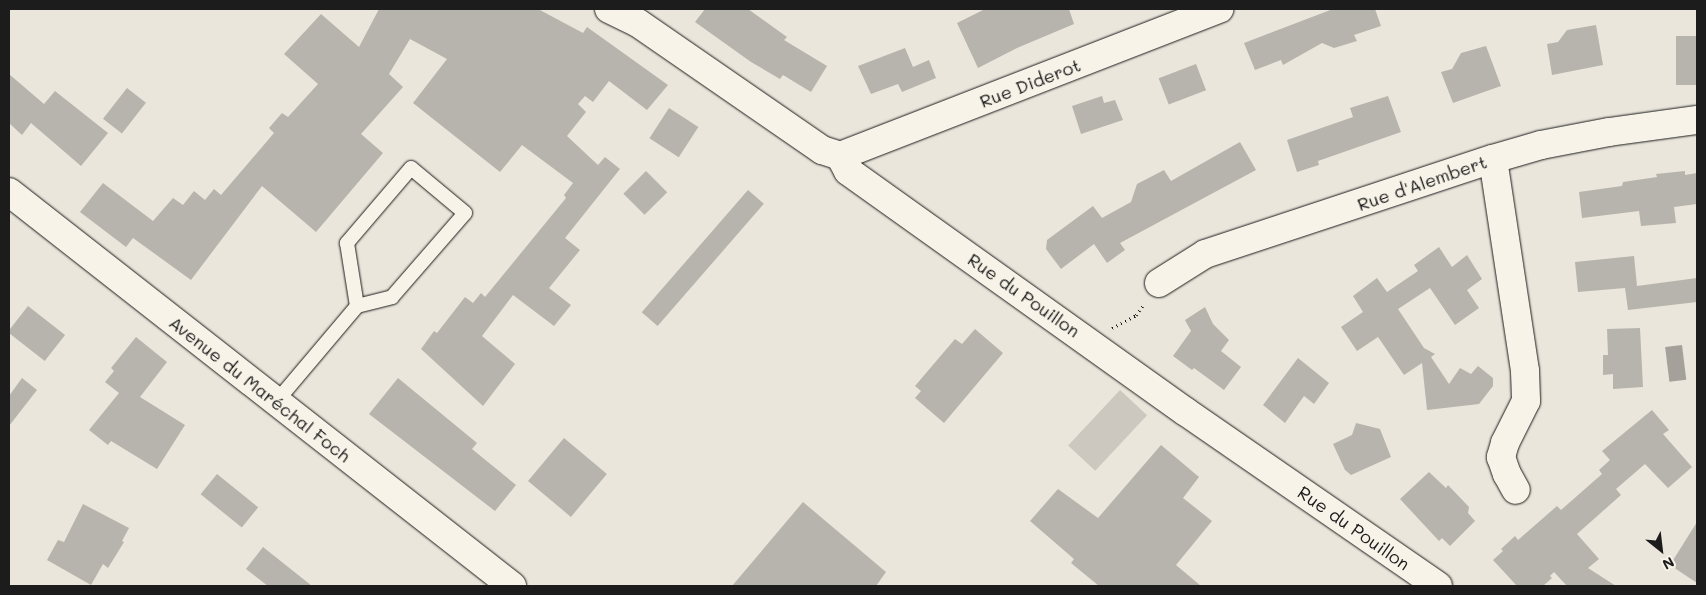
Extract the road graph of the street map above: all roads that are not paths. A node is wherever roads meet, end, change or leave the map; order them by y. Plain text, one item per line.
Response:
1 (609, 9) edge
2 (1219, 9) edge
3 (1697, 120) edge
4 (840, 156) junction
5 (1493, 158) junction
6 (9, 192) edge
7 (1159, 283) road end
8 (357, 306) junction
9 (276, 402) junction
10 (1516, 490) dead end
11 (512, 586) edge
12 (1438, 586) edge

1 - 4 street
2 - 4 street, Rue Diderot
3 - 5 street, Rue d'Alembert
4 - 12 street, Rue du Pouillon
5 - 7 street, Rue d'Alembert
5 - 10 street
6 - 9 street, Avenue du Maréchal Foch
8 - 8 lane
8 - 9 lane
9 - 11 street, Avenue du Maréchal Foch

